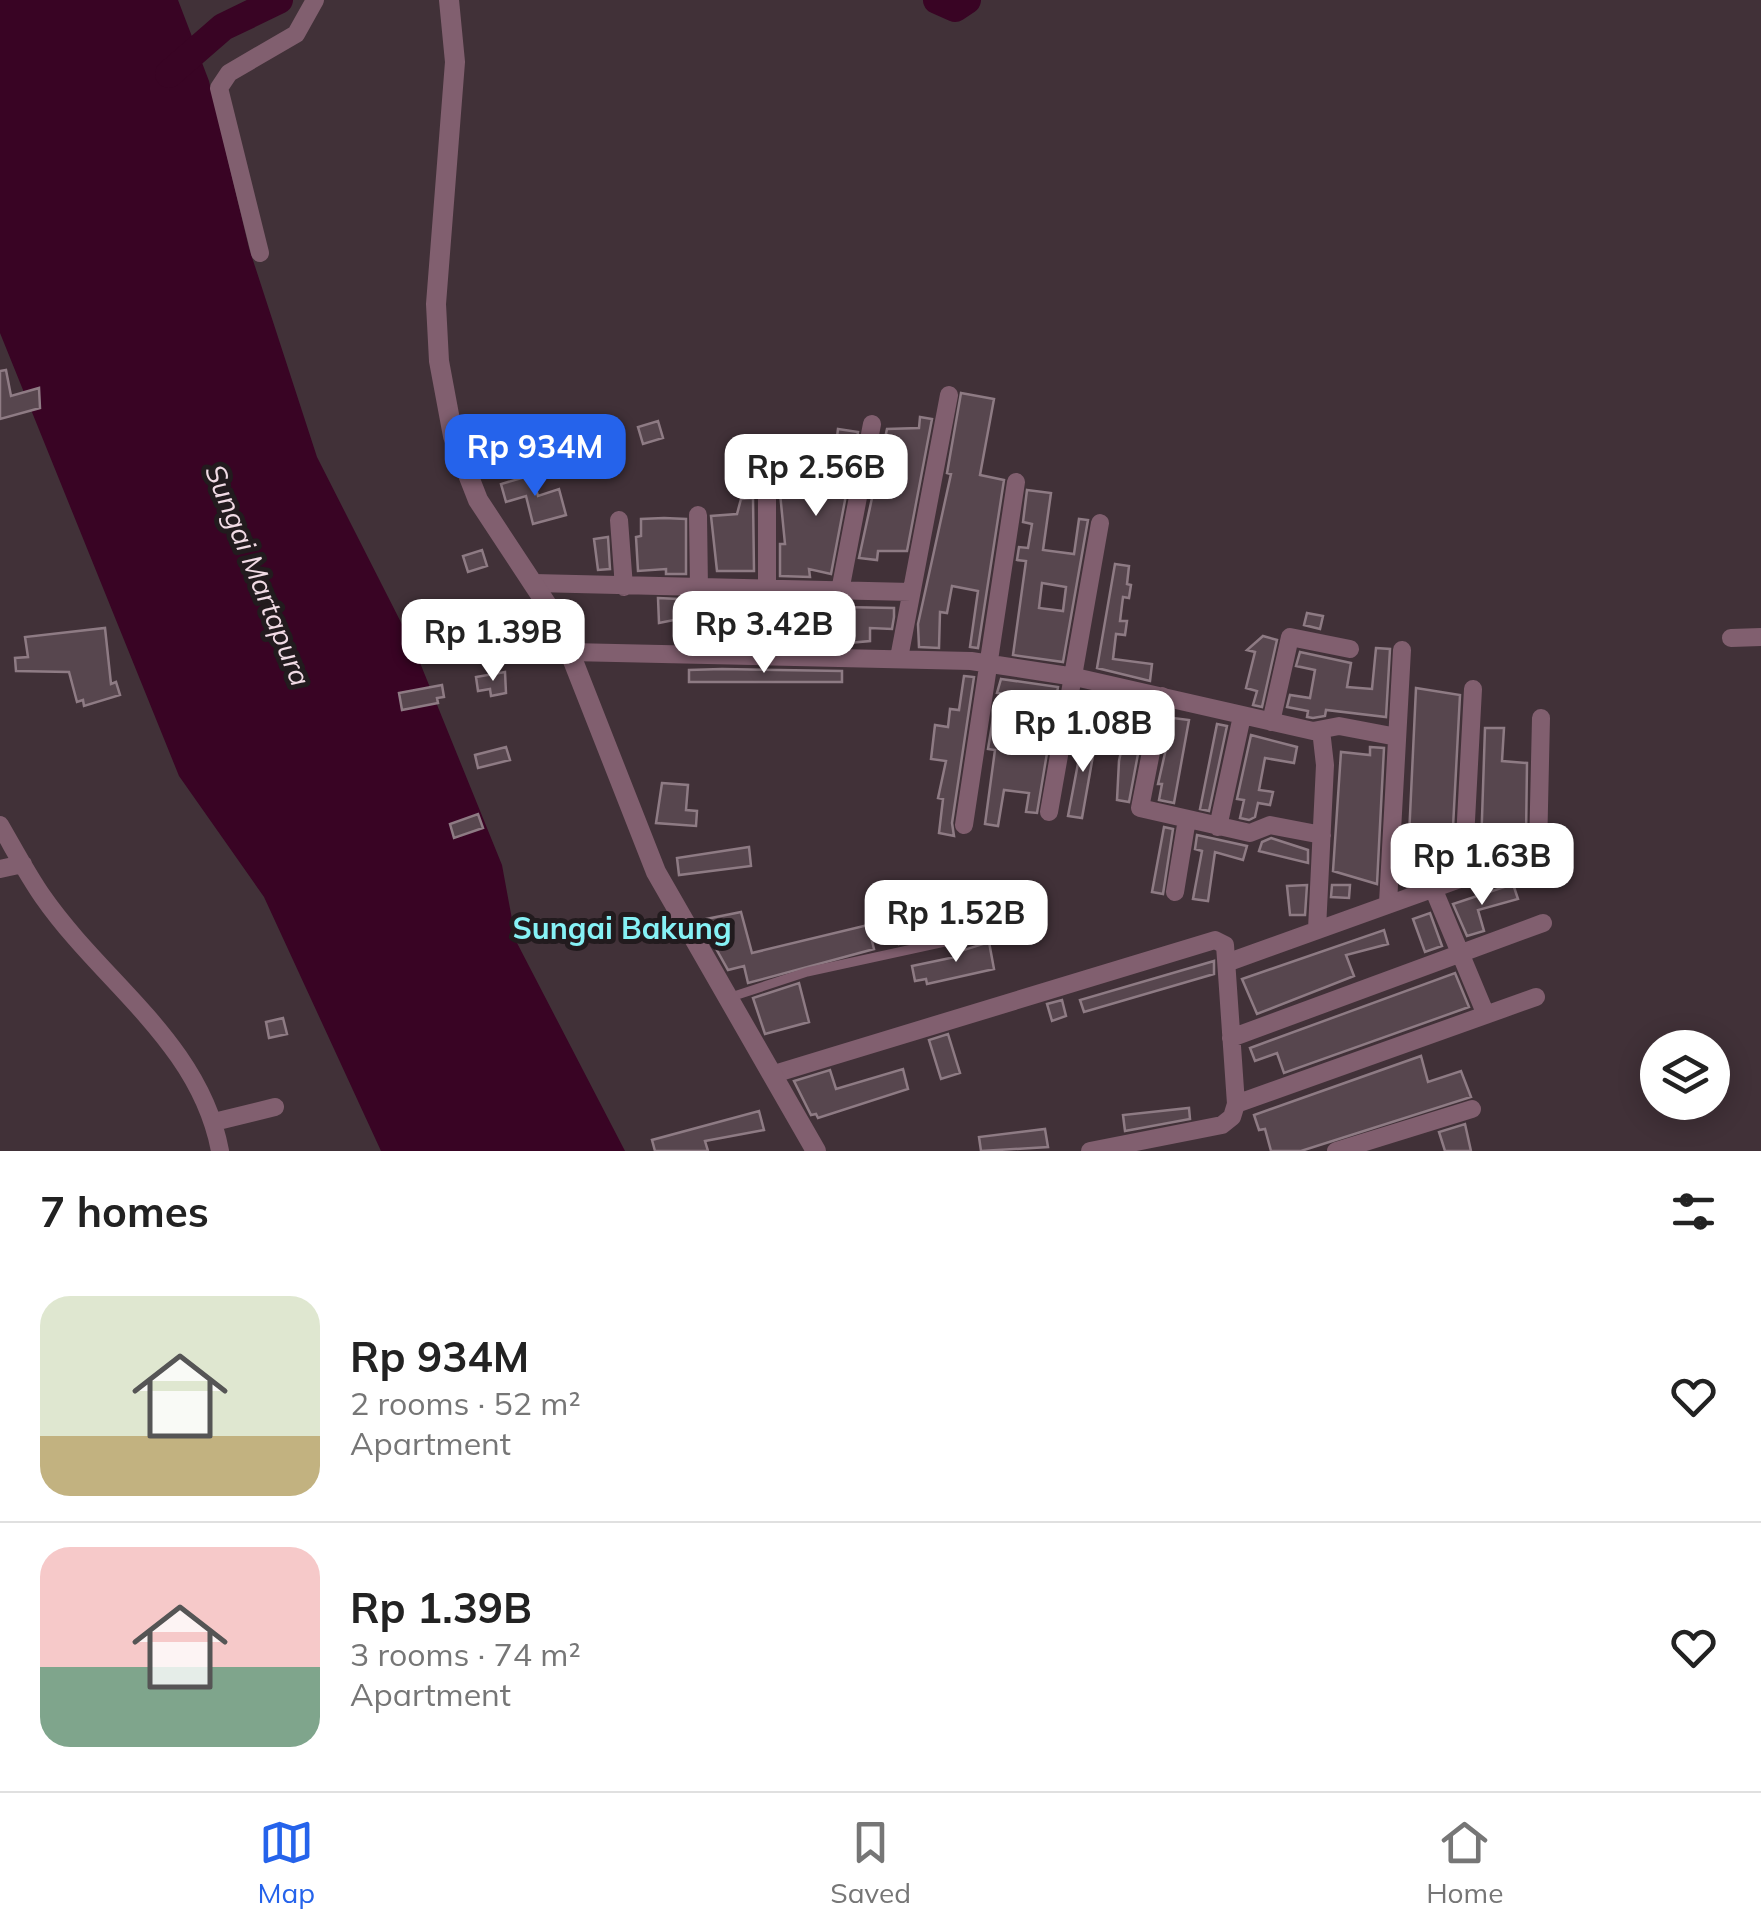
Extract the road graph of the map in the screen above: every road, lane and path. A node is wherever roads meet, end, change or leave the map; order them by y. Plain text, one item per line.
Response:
1 (315, 0) edge
2 (449, 0) edge
3 (260, 254) dead end
4 (949, 395) dead end
5 (872, 424) dead end
6 (1016, 482) dead end
7 (767, 492) dead end
8 (698, 515) dead end
9 (619, 520) dead end
10 (1100, 523) dead end
11 (534, 583) junction
12 (624, 587) junction
13 (699, 588) junction
14 (767, 590) junction
15 (840, 590) junction
16 (911, 592) junction
17 (1761, 637) edge
18 (1731, 638) dead end
19 (1350, 649) dead end
20 (1402, 650) dead end
21 (570, 652) junction
22 (899, 658) junction
23 (990, 663) junction
24 (1075, 677) junction
25 (1473, 689) dead end
26 (1162, 696) junction
27 (1242, 716) junction
28 (1541, 718) dead end
29 (1271, 722) junction
30 (1321, 730) junction
31 (1397, 737) junction
32 (1049, 812) dead end
33 (1187, 819) junction
34 (0, 825) edge
35 (964, 825) dead end
36 (1218, 827) junction
37 (1322, 835) junction
38 (23, 864) junction
39 (0, 869) edge
40 (1463, 878) junction
41 (1433, 888) junction
42 (1174, 892) dead end
43 (1388, 903) junction
44 (1543, 923) dead end
45 (1010, 928) dead end
46 (1317, 929) junction
47 (1458, 954) junction
48 (1228, 962) junction
49 (729, 998) junction
50 (1536, 998) dead end
51 (1486, 1015) junction
52 (1231, 1038) junction
53 (774, 1074) junction
54 (1236, 1104) junction
55 (275, 1106) dead end
56 (1472, 1109) dead end
57 (214, 1122) junction
58 (220, 1151) edge
59 (816, 1151) edge
60 (1090, 1151) edge
61 (1336, 1151) edge

1 - 3 street
2 - 11 street
4 - 16 street
5 - 15 street
6 - 23 street
7 - 14 street
8 - 13 street
9 - 12 street
10 - 24 street
11 - 12 street
11 - 21 street
12 - 13 street
13 - 14 street
14 - 15 street
15 - 16 street
16 - 22 street
17 - 18 street
19 - 29 street
20 - 31 street
21 - 22 street
21 - 49 street
22 - 23 street
23 - 24 street
23 - 35 street
24 - 26 street
24 - 32 street
25 - 40 street
26 - 27 street
26 - 33 street
27 - 29 street
27 - 36 street
28 - 40 street
29 - 30 street
30 - 31 street
30 - 37 street
31 - 43 street
33 - 36 street
33 - 42 street
34 - 38 street
36 - 37 street
37 - 46 street
38 - 39 street
38 - 57 street
40 - 41 street
41 - 43 street
41 - 47 street
43 - 46 street
44 - 47 street
45 - 49 lane
46 - 48 street
47 - 51 street
47 - 52 street
48 - 52 street
48 - 53 street
49 - 53 street
50 - 51 street
51 - 54 street
52 - 54 street
53 - 59 street
54 - 60 street
55 - 57 street
56 - 61 street
57 - 58 street

